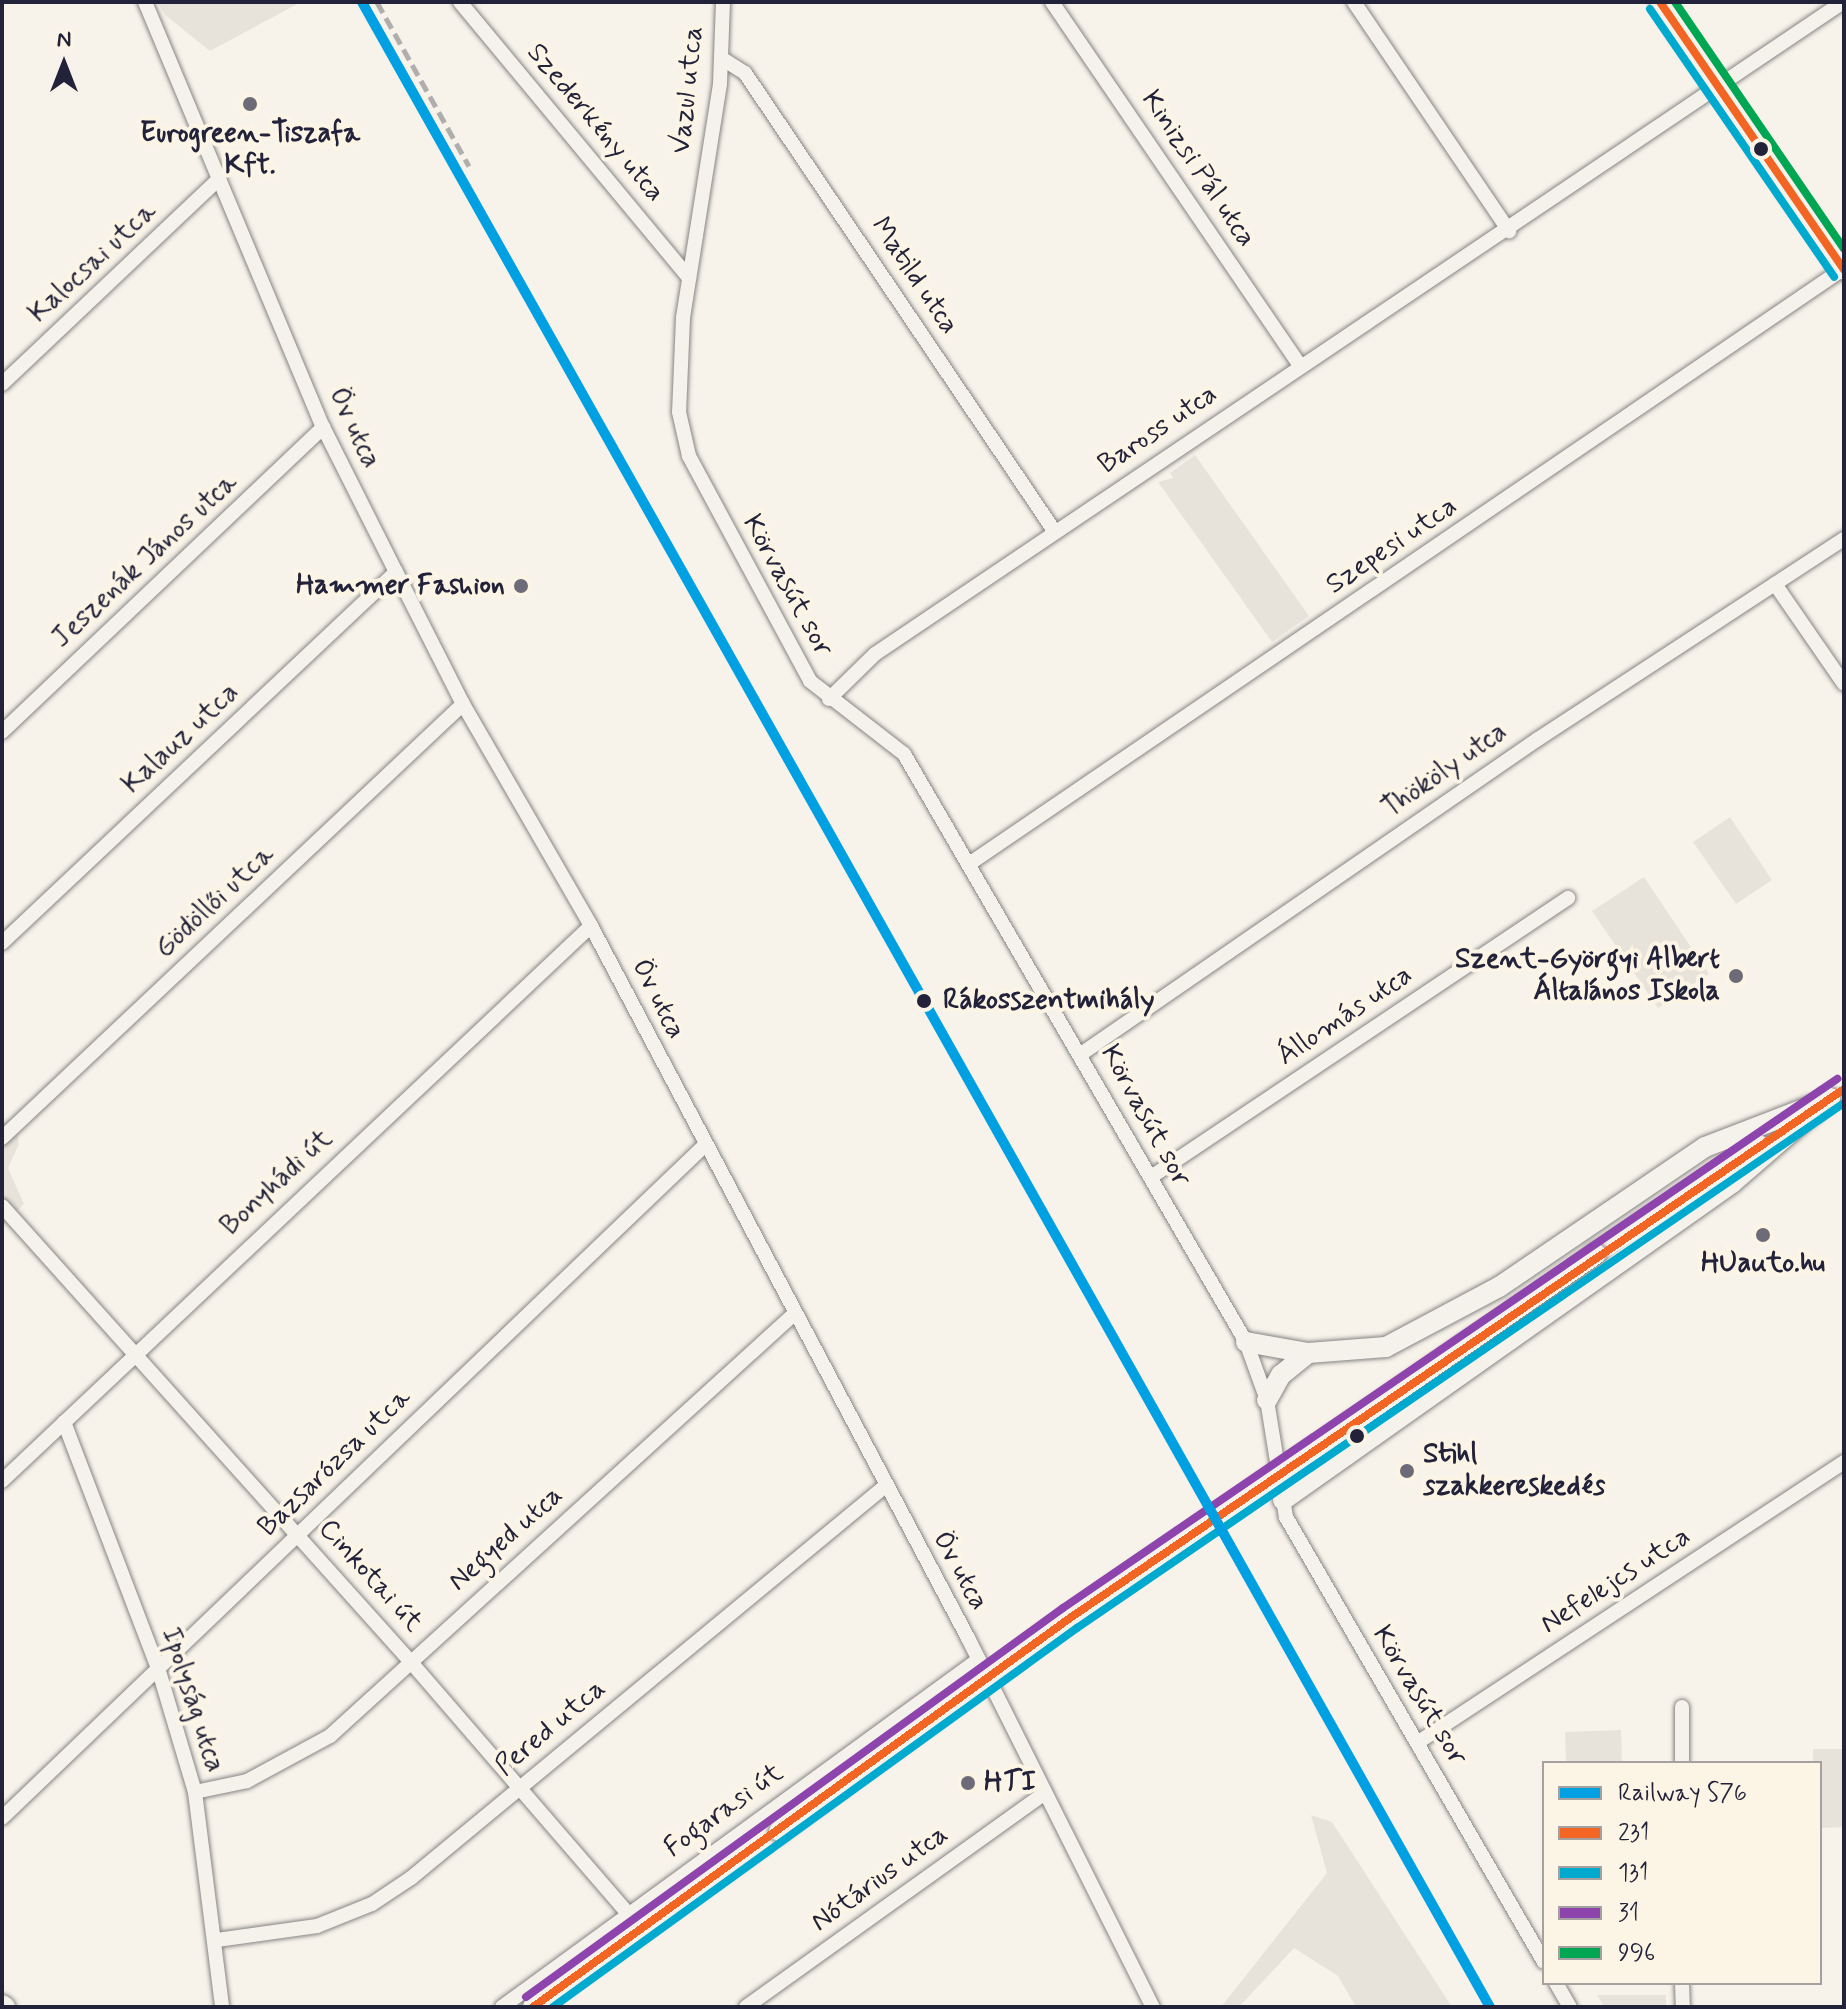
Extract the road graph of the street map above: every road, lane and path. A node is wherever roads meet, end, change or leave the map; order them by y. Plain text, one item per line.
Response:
1 (145, 2) edge
2 (460, 2) edge
3 (723, 2) edge
4 (1052, 2) edge
5 (1354, 2) edge
6 (1660, 2) edge
7 (1843, 2) edge
8 (721, 58) junction
9 (1718, 87) junction
10 (219, 179) junction
11 (1509, 231) junction
12 (1844, 269) edge
13 (689, 278) junction
14 (1300, 366) junction
15 (2, 384) edge
16 (323, 427) junction
17 (1055, 532) junction
18 (1844, 539) edge
19 (396, 572) junction
20 (1775, 584) junction
21 (1844, 684) edge
22 (829, 699) junction
23 (463, 704) junction
24 (2, 732) edge
25 (969, 864) junction
26 (1568, 898) dead end
27 (591, 926) junction
28 (2, 943) edge
29 (1081, 1054) junction
30 (1837, 1094) edge
31 (2, 1138) edge
32 (704, 1146) junction
33 (1151, 1177) junction
34 (2, 1206) edge
35 (793, 1315) junction
36 (1246, 1342) junction
37 (135, 1350) junction
38 (1308, 1353) junction
39 (1267, 1400) junction
40 (64, 1422) junction
41 (1844, 1462) edge
42 (2, 1481) edge
43 (884, 1487) junction
44 (1283, 1500) junction
45 (298, 1534) junction
46 (979, 1659) junction
47 (410, 1661) junction
48 (158, 1668) junction
49 (1682, 1707) dead end
50 (1417, 1743) junction
51 (1682, 1761) edge
52 (518, 1788) junction
53 (195, 1792) junction
54 (1043, 1794) junction
55 (2, 1818) edge
56 (629, 1915) junction
57 (217, 1940) junction
58 (1542, 1959) edge
59 (1557, 1985) edge
60 (1682, 1985) edge
61 (222, 2007) edge
62 (502, 2007) edge
63 (533, 2007) edge
64 (746, 2007) edge
65 (1153, 2007) edge
66 (1570, 2007) edge
67 (1683, 2007) edge

1 - 10 street, Öv utca
2 - 13 street, Szederkény utca
3 - 8 street, Vazul utca
4 - 14 street, Kinizsi Pál utca
5 - 11 street
6 - 9 main road
7 - 9 street, Baross utca
8 - 13 street, Vazul utca
8 - 17 street, Matild utca
9 - 11 street, Baross utca
9 - 12 main road
10 - 15 street, Kalocsai utca
10 - 16 street, Öv utca
11 - 14 street, Baross utca
12 - 25 street, Szepesi utca
13 - 22 street, Körvasút sor
14 - 17 street, Baross utca
16 - 19 street, Öv utca
16 - 24 street, Jeszenák János utca
17 - 22 street, Baross utca
18 - 20 street, Thököly utca
19 - 23 street, Öv utca
19 - 28 street, Kalauz utca
20 - 21 street
20 - 29 street, Thököly utca
22 - 25 street, Körvasút sor
23 - 27 street, Öv utca
23 - 31 street, Gödöllői utca
25 - 29 street, Körvasút sor
26 - 33 street, Állomás utca
27 - 32 street, Öv utca
27 - 37 street, Bonyhádi út
29 - 33 street, Körvasút sor
30 - 38 main road
30 - 44 main road
30 - 63 main road, Fogarasi út, bridge
32 - 35 street, Öv utca
32 - 45 street, Bazsarózsa utca
33 - 36 street, Körvasút sor
34 - 37 street, Cinkotai út
35 - 43 street, Öv utca
35 - 47 street, Negyed utca
36 - 38 main road
36 - 39 street, Körvasút sor
37 - 40 street, Bonyhádi út
37 - 45 street, Cinkotai út
38 - 39 main road
39 - 44 street, Körvasút sor
40 - 42 street, Bonyhádi út
40 - 48 street, Ipolyság utca
41 - 50 street, Nefelejcs utca
43 - 46 street, Öv utca
43 - 52 street, Pered utca
44 - 50 street, Körvasút sor
45 - 47 street, Cinkotai út
45 - 48 street, Bazsarózsa utca
46 - 54 street, Öv utca
46 - 56 street, Fogarasi út
47 - 52 street, Cinkotai út
47 - 53 street, Negyed utca
48 - 53 street, Ipolyság utca
48 - 55 street, Bazsarózsa utca
49 - 51 street
50 - 58 street, Körvasút sor
52 - 56 street, Cinkotai út
52 - 57 street, Pered utca
53 - 57 street, Ipolyság utca
54 - 64 street, Nótárius utca
54 - 65 street, Öv utca
56 - 62 street, Fogarasi út
57 - 61 street, Ipolyság utca
59 - 66 street
60 - 67 street

